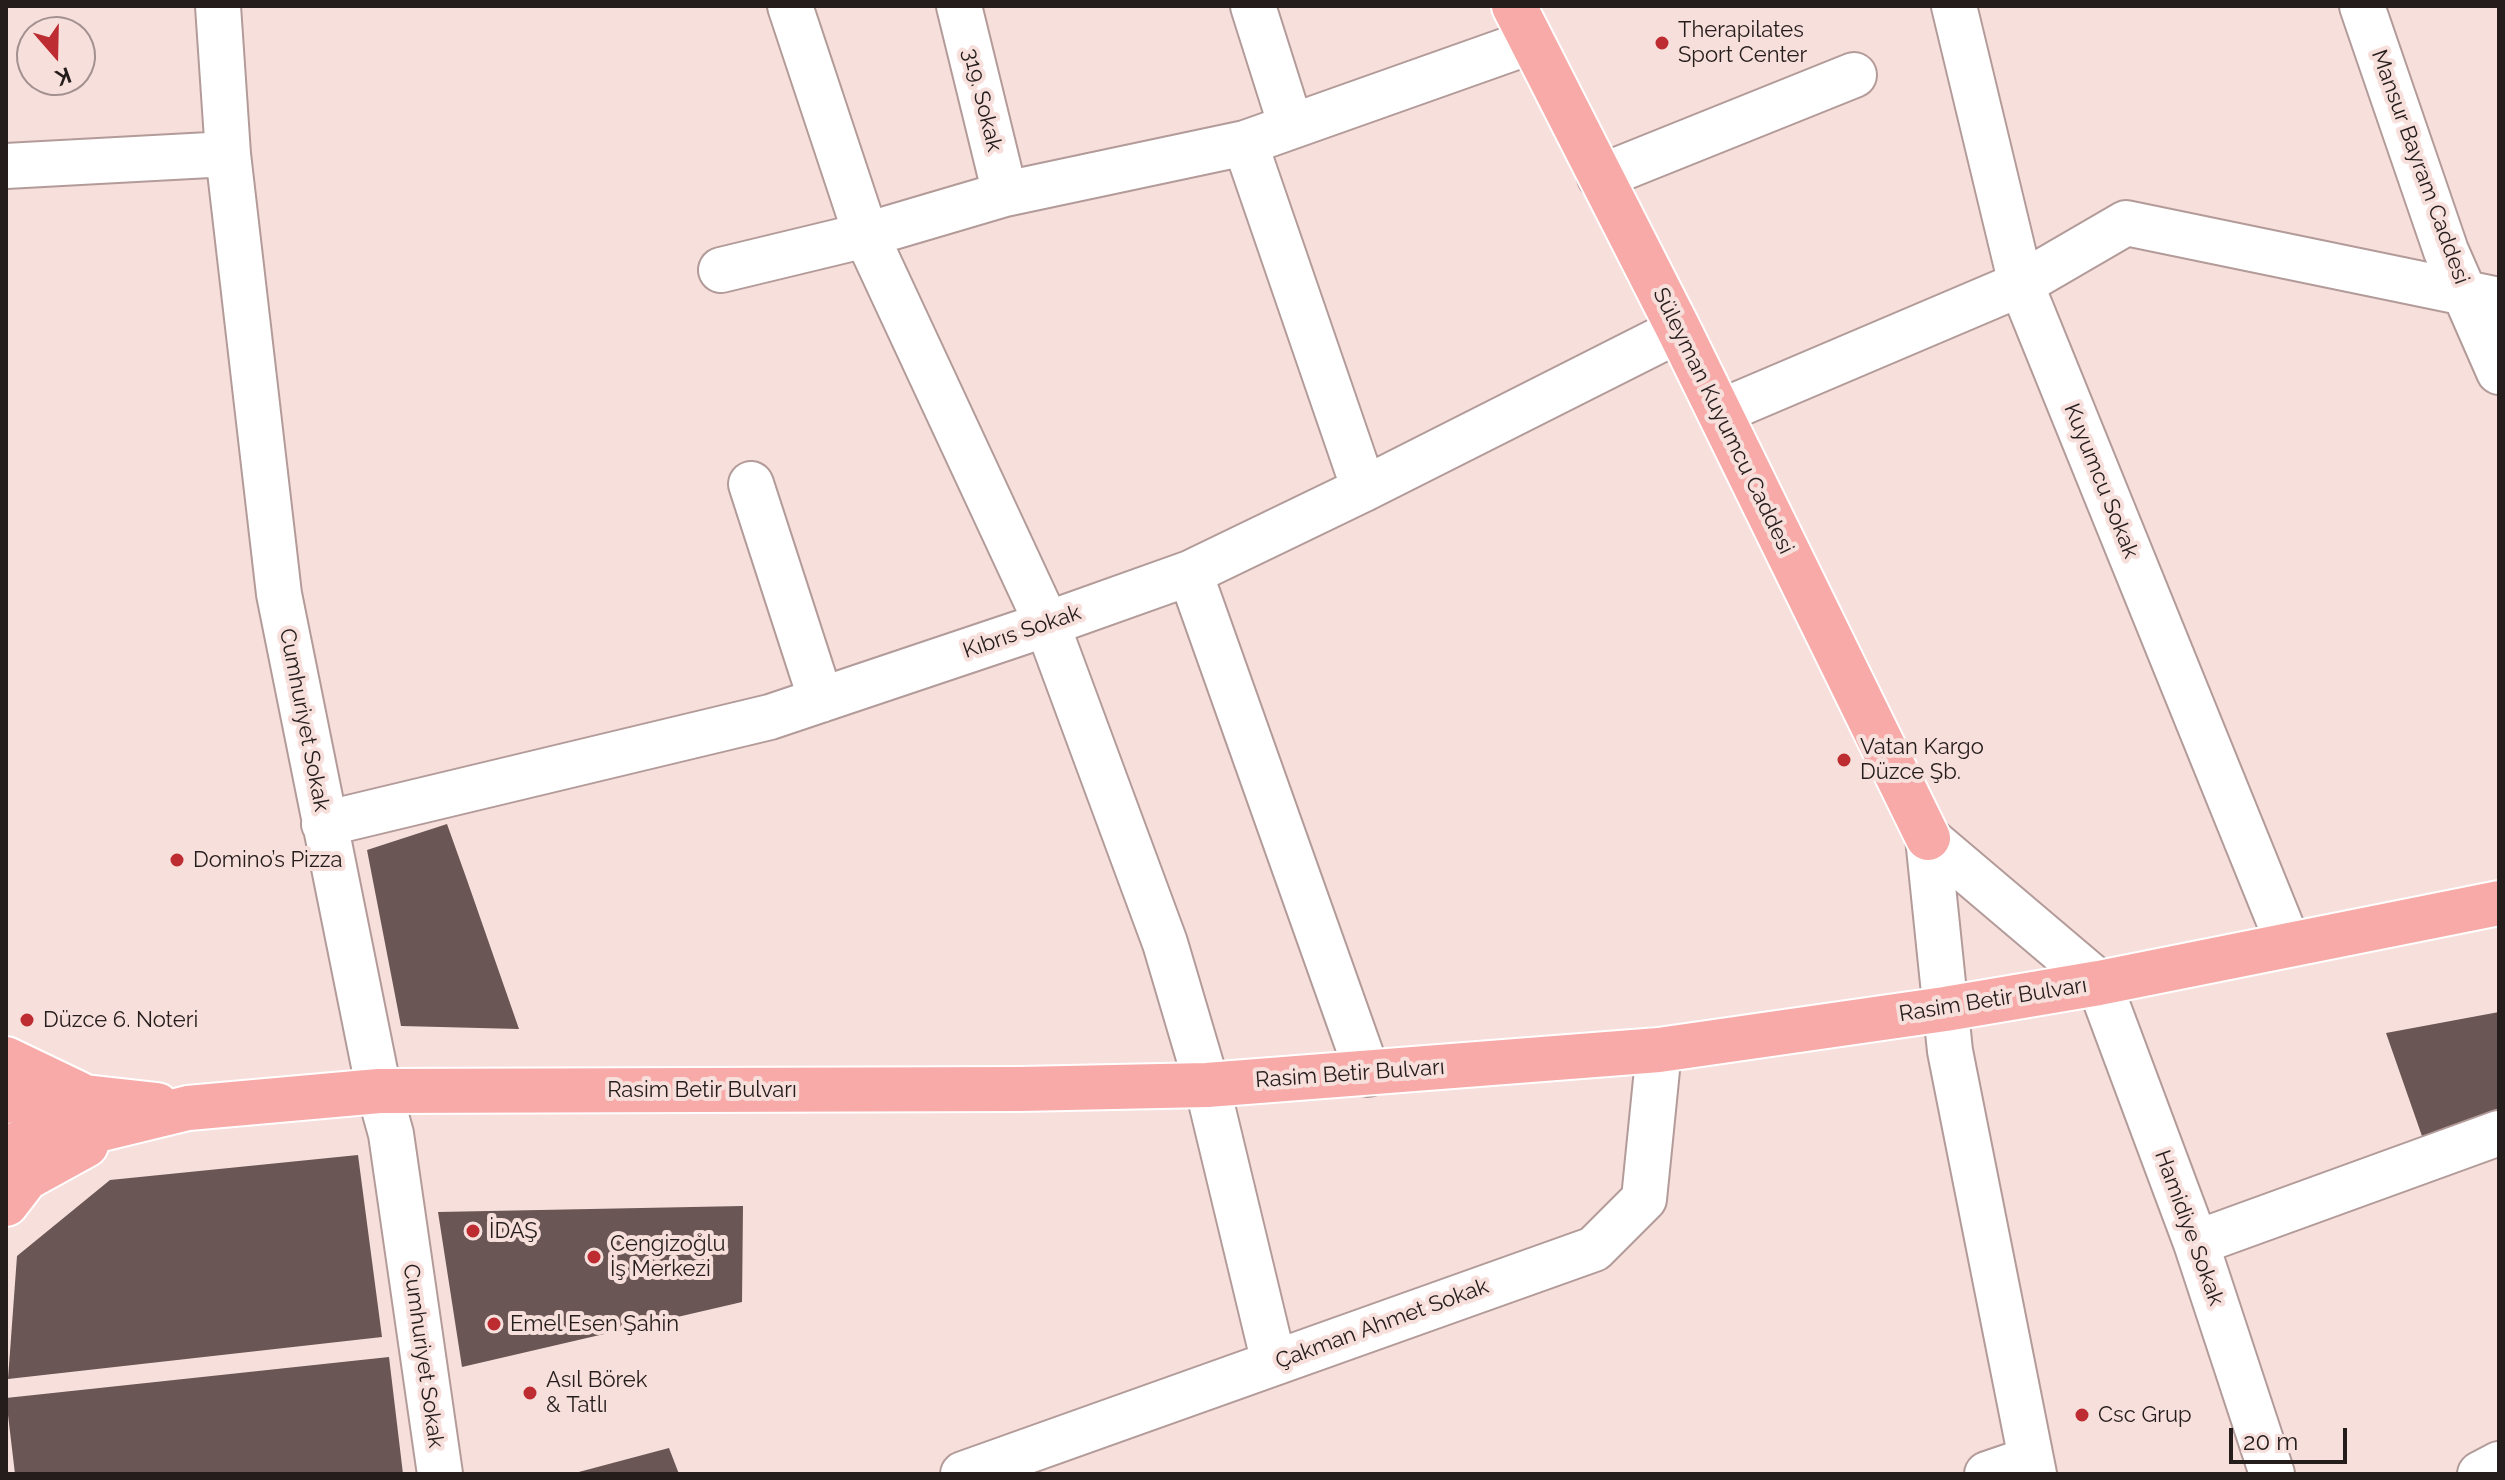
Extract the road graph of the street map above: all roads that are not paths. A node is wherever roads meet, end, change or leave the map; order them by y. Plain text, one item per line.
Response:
1 (218, 6) edge
2 (790, 6) edge
3 (959, 6) edge
4 (1253, 6) edge
5 (1954, 6) edge
6 (2362, 6) edge
7 (1522, 24) edge
8 (1854, 75) dead end
9 (1291, 126) junction
10 (1245, 143) junction
11 (228, 154) junction
12 (6, 166) edge
13 (1600, 177) junction
14 (1005, 194) junction
15 (866, 235) junction
16 (721, 270) dead end
17 (2021, 284) junction
18 (2482, 298) edge
19 (1679, 330) junction
20 (2499, 372) edge
21 (1720, 412) junction
22 (751, 484) dead end
23 (1364, 489) junction
24 (1190, 573) junction
25 (1047, 624) junction
26 (821, 700) junction
27 (324, 824) junction
28 (1928, 838) junction
29 (2499, 903) edge
30 (2288, 943) junction
31 (2099, 983) junction
32 (1945, 1009) junction
33 (1659, 1050) junction
34 (6, 1059) edge
35 (1368, 1074) junction
36 (1207, 1085) junction
37 (379, 1091) junction
38 (85, 1097) junction
39 (6, 1101) edge
40 (188, 1108) junction
41 (125, 1124) junction
42 (2499, 1133) edge
43 (6, 1146) edge
44 (6, 1204) edge
45 (2196, 1243) junction
46 (1274, 1363) junction
47 (1050, 1459) edge
48 (2499, 1464) edge
49 (2033, 1467) edge
50 (440, 1474) edge
51 (963, 1474) edge
52 (1987, 1474) edge
53 (2272, 1474) edge
54 (2480, 1474) edge

1 - 11 street, Cumhuriyet Sokak
2 - 15 street
3 - 14 street, 319. Sokak
4 - 9 street
5 - 17 street, Kuyumcu Sokak
6 - 18 street, Mansur Bayram Caddesi
7 - 9 street
7 - 13 main road, Süleyman Kuyumcu Caddesi
8 - 13 street
9 - 10 street
10 - 14 street
10 - 23 street
11 - 12 street
11 - 27 street, Cumhuriyet Sokak
13 - 19 main road, Süleyman Kuyumcu Caddesi
14 - 15 street
15 - 16 street
15 - 25 street
17 - 18 street
17 - 21 street
17 - 30 street, Kuyumcu Sokak
18 - 20 street, Mansur Bayram Caddesi
19 - 21 main road, Süleyman Kuyumcu Caddesi
19 - 23 street, Kıbrıs Sokak
21 - 28 main road, Süleyman Kuyumcu Caddesi
22 - 26 street
23 - 24 street, Kıbrıs Sokak
24 - 25 street, Kıbrıs Sokak
24 - 35 street
25 - 26 street, Kıbrıs Sokak
25 - 36 street
26 - 27 street, Kıbrıs Sokak
27 - 37 street, Cumhuriyet Sokak
28 - 31 street
28 - 32 street
29 - 30 main road, Rasim Betir Bulvarı
30 - 31 main road, Rasim Betir Bulvarı
31 - 32 main road, Rasim Betir Bulvarı
31 - 45 street, Hamidiye Sokak
32 - 33 main road, Rasim Betir Bulvarı
32 - 49 street
33 - 35 main road, Rasim Betir Bulvarı
33 - 46 street, Çakman Ahmet Sokak
34 - 38 main road
35 - 36 main road, Rasim Betir Bulvarı
36 - 37 main road, Rasim Betir Bulvarı
36 - 46 street
37 - 40 main road, Rasim Betir Bulvarı
37 - 50 street, Cumhuriyet Sokak
38 - 39 main road
38 - 40 main road
40 - 41 main road
41 - 43 main road
41 - 44 main road
42 - 45 street
45 - 53 street, Hamidiye Sokak
46 - 47 street, Çakman Ahmet Sokak
47 - 51 street, Çakman Ahmet Sokak
48 - 54 street
49 - 52 street

